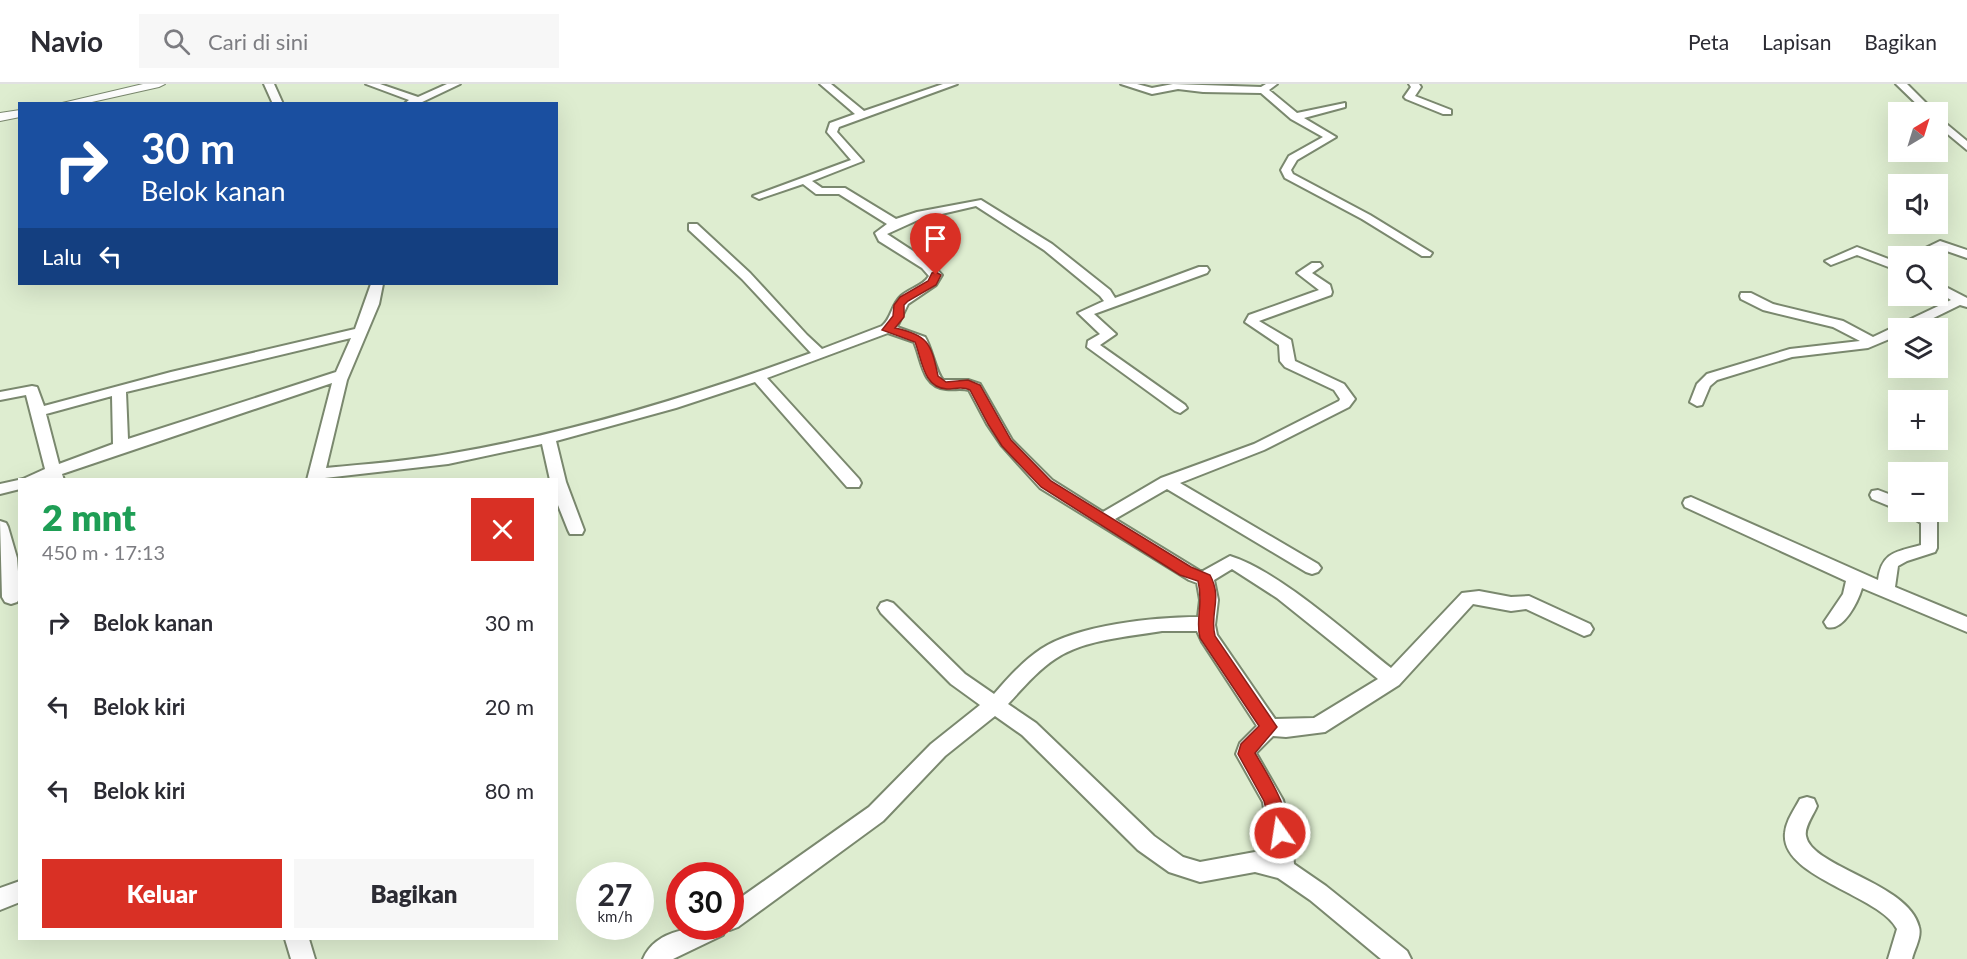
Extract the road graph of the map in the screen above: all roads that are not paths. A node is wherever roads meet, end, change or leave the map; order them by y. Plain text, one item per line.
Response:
1 (159, 84) edge
2 (269, 84) edge
3 (370, 84) edge
4 (455, 84) edge
5 (825, 84) edge
6 (952, 84) edge
7 (1125, 84) edge
8 (1414, 84) edge
9 (1901, 84) edge
10 (1182, 85) edge
11 (1267, 87) edge
12 (74, 102) edge
13 (277, 102) edge
14 (414, 102) edge
15 (1920, 102) edge
16 (1341, 105) dead end
17 (1447, 112) dead end
18 (18, 113) edge
19 (862, 115) junction
20 (0, 117) edge
21 (1295, 117) junction
22 (1948, 129) edge
23 (1967, 147) edge
24 (804, 180) junction
25 (759, 196) dead end
26 (895, 224) junction
27 (693, 227) dead end
28 (1948, 248) edge
29 (1426, 253) dead end
30 (1967, 254) edge
31 (1831, 261) dead end
32 (1888, 262) edge
33 (1316, 266) dead end
34 (1203, 270) dead end
35 (377, 285) edge
36 (1948, 293) edge
37 (1746, 296) dead end
38 (1964, 302) edge
39 (1112, 303) junction
40 (1927, 318) edge
41 (887, 330) junction
42 (359, 332) junction
43 (1888, 335) edge
44 (1873, 342) junction
45 (820, 354) junction
46 (342, 375) junction
47 (756, 376) junction
48 (118, 390) junction
49 (0, 396) edge
50 (1697, 402) dead end
51 (1180, 408) dead end
52 (37, 412) junction
53 (548, 437) junction
54 (121, 447) junction
55 (55, 476) edge
56 (316, 477) edge
57 (557, 478) edge
58 (558, 482) edge
59 (1167, 482) junction
60 (853, 483) dead end
61 (18, 484) edge
62 (0, 489) edge
63 (1878, 495) dead end
64 (1888, 499) edge
65 (1691, 503) dead end
66 (1101, 519) junction
67 (1929, 522) edge
68 (0, 527) edge
69 (576, 530) dead end
70 (14, 556) edge
71 (1312, 568) dead end
72 (1205, 578) junction
73 (1856, 578) junction
74 (1886, 591) junction
75 (10, 597) edge
76 (887, 608) dead end
77 (1833, 622) dead end
78 (1204, 624) junction
79 (1967, 625) edge
80 (1584, 629) dead end
81 (1392, 680) junction
82 (996, 704) junction
83 (1269, 727) junction
84 (1807, 806) dead end
85 (1283, 869) junction
86 (18, 892) edge
87 (0, 899) edge
88 (744, 909) edge
89 (297, 940) edge
90 (687, 940) edge
91 (303, 959) edge
92 (655, 959) edge
93 (1399, 959) edge
94 (1900, 959) edge

1 - 12 street
2 - 13 street
3 - 14 street
4 - 14 street
5 - 19 street
6 - 19 street
7 - 10 street
8 - 17 street
9 - 15 street
10 - 11 street
11 - 21 street
16 - 21 street
18 - 20 street
19 - 24 street
21 - 29 street
22 - 23 street
24 - 25 street
24 - 26 street
26 - 39 street
26 - 41 street
27 - 45 street
28 - 30 street
31 - 32 street
33 - 59 street
34 - 39 street
35 - 42 street
36 - 38 street
37 - 44 street
38 - 40 street
39 - 51 street
41 - 45 street
41 - 66 street
42 - 46 street
42 - 48 street
43 - 44 street
44 - 50 street
45 - 47 street
46 - 54 street
46 - 56 street
47 - 53 street
47 - 60 street
48 - 52 street
48 - 54 street
49 - 52 street
52 - 55 street
53 - 56 street
53 - 57 street
54 - 55 street
58 - 69 street
59 - 66 street
59 - 71 street
61 - 62 street
63 - 64 street
65 - 73 street
66 - 72 street
67 - 74 street
68 - 70 street
70 - 75 street
72 - 78 street
72 - 81 street
73 - 74 street
73 - 77 street
74 - 79 street
76 - 82 street
78 - 82 street
78 - 83 street
80 - 81 street
81 - 83 street
82 - 85 street
82 - 88 street
83 - 85 street
84 - 94 street
85 - 93 street
86 - 87 street
89 - 91 street
90 - 92 street

